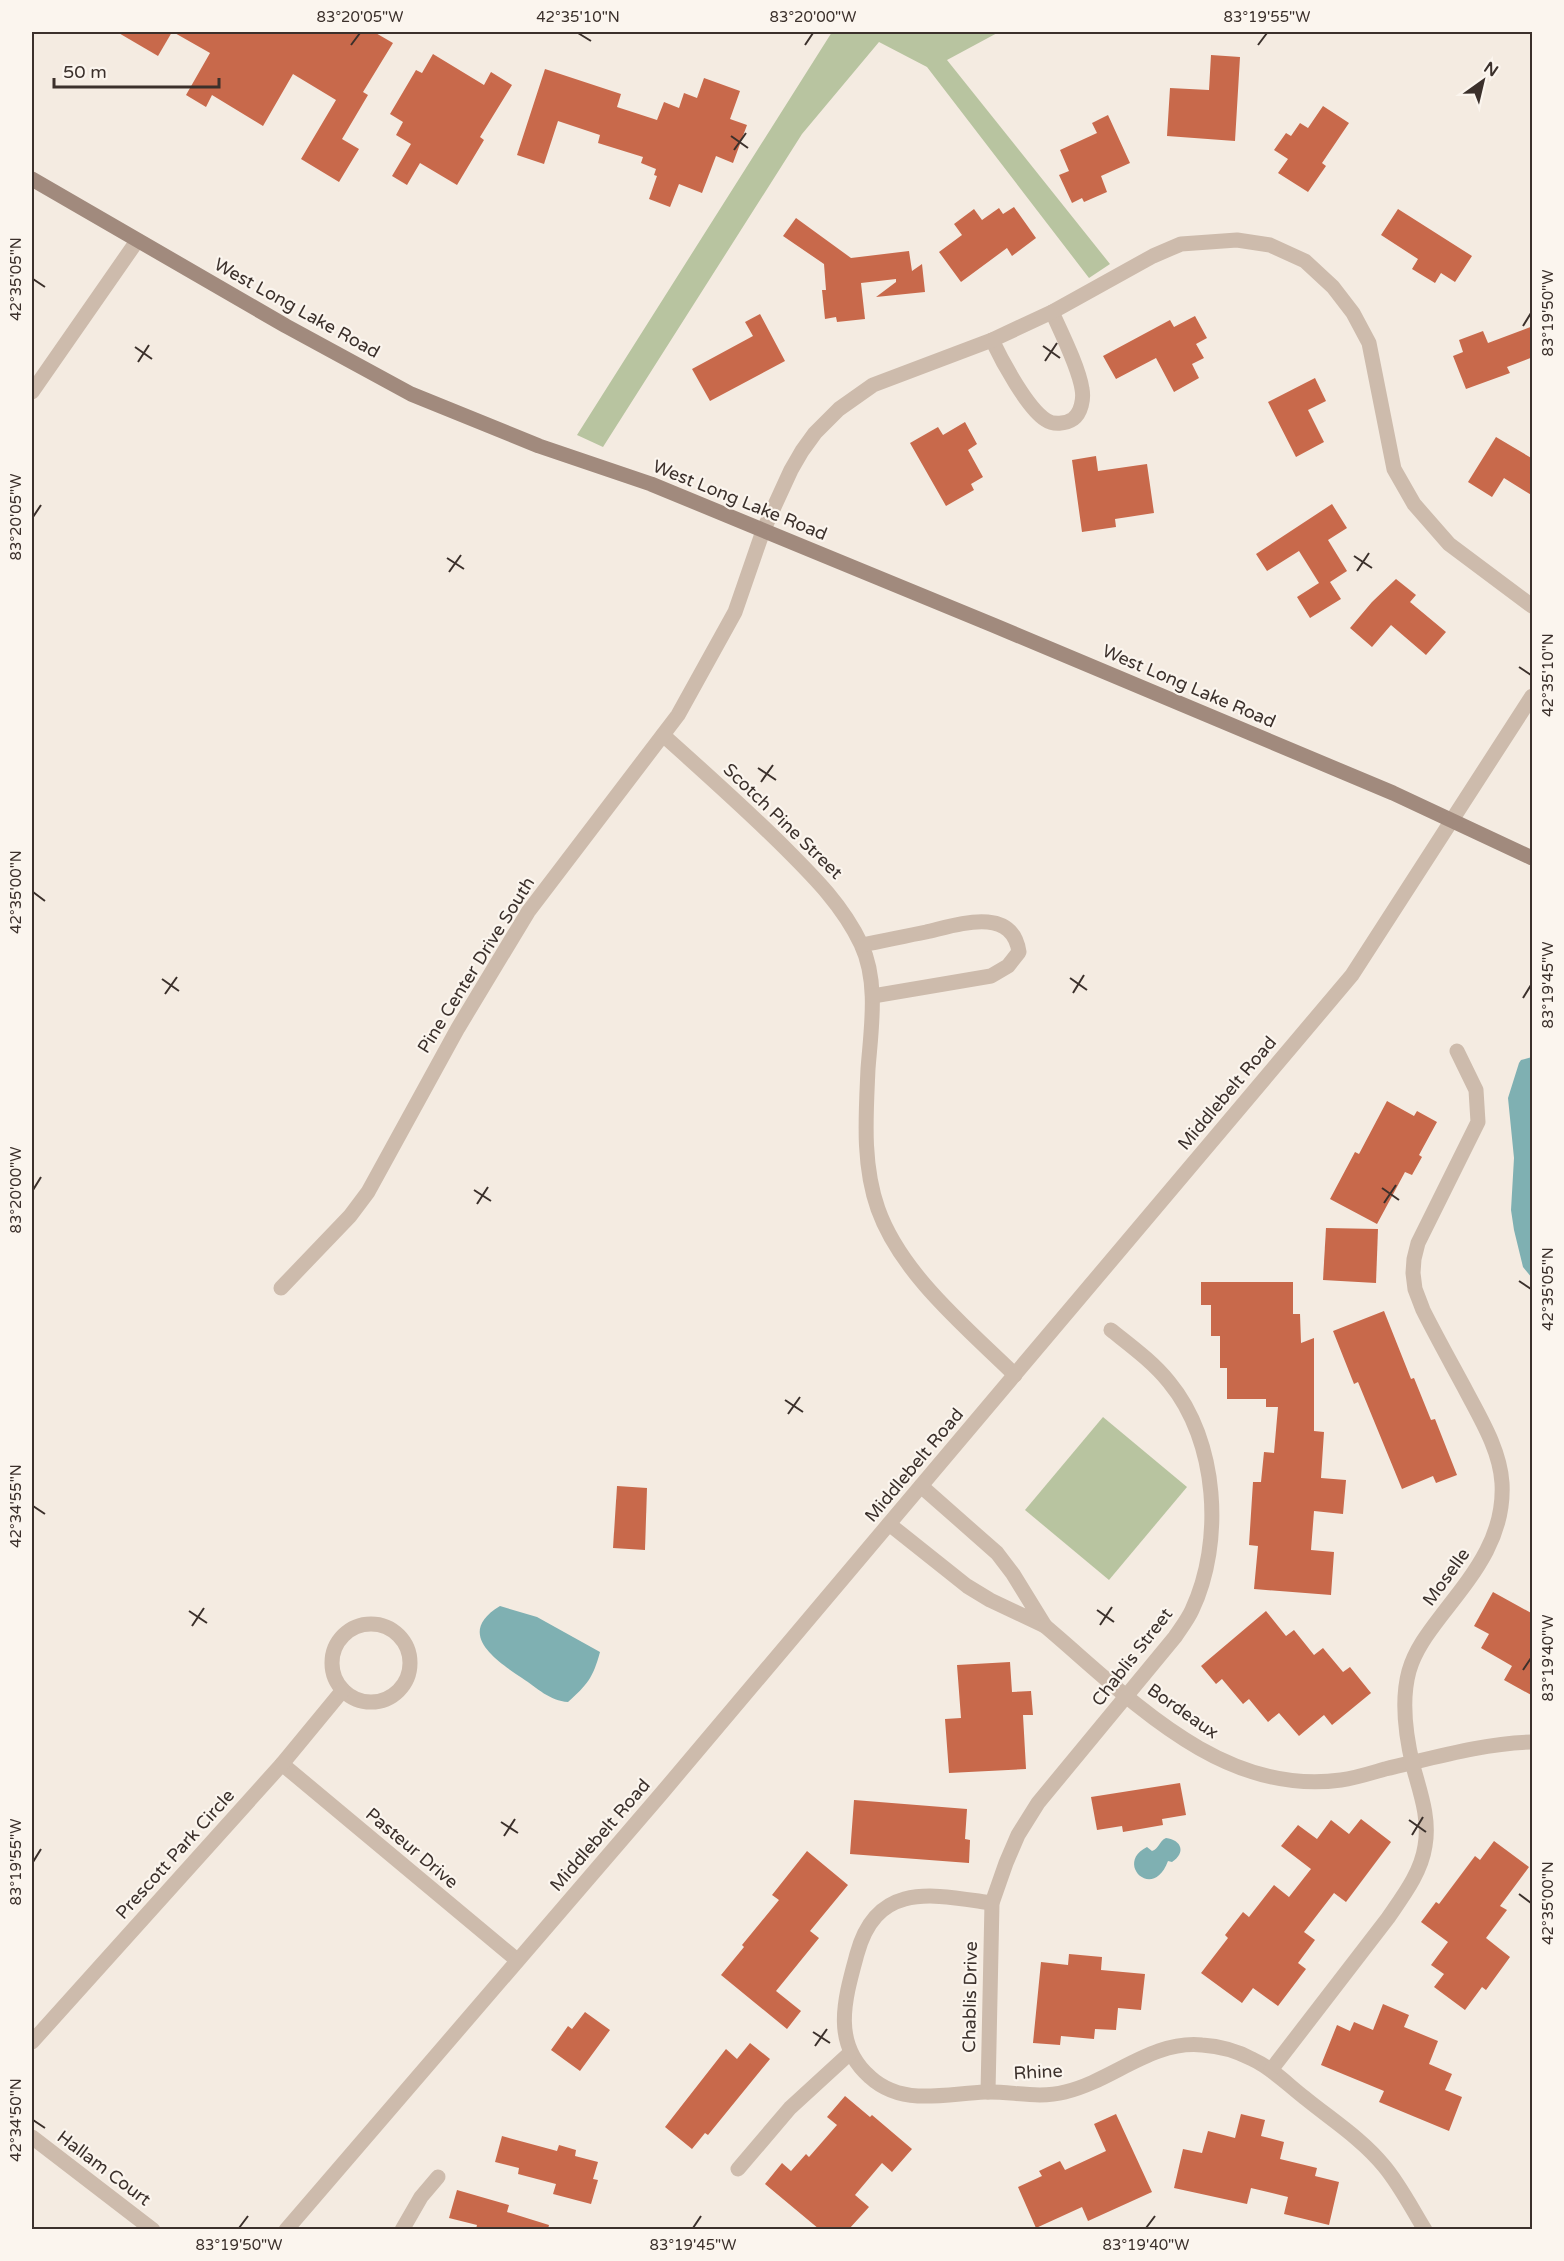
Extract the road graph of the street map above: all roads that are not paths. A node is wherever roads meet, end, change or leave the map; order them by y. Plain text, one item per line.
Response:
1 (32, 179) edge
2 (137, 241) junction
3 (1052, 312) junction
4 (992, 340) junction
5 (32, 392) edge
6 (763, 531) junction
7 (1533, 606) edge
8 (1533, 696) edge
9 (663, 735) junction
10 (1452, 820) junction
11 (1533, 858) edge
12 (862, 945) junction
13 (873, 996) junction
14 (1457, 1051) dead end
15 (281, 1288) dead end
16 (1111, 1330) dead end
17 (1015, 1375) junction
18 (921, 1486) junction
19 (889, 1524) junction
20 (1045, 1626) junction
21 (343, 1690) junction
22 (1128, 1696) junction
23 (1533, 1742) edge
24 (1412, 1763) junction
25 (282, 1764) junction
26 (992, 1903) junction
27 (517, 1960) junction
28 (32, 2042) edge
29 (850, 2053) junction
30 (1271, 2070) junction
31 (988, 2092) junction
32 (32, 2137) edge
33 (738, 2169) dead end
34 (438, 2177) dead end
35 (153, 2229) edge
36 (286, 2229) edge
37 (402, 2229) edge
38 (1425, 2229) edge

1 - 2 main road, West Long Lake Road
2 - 5 street
2 - 6 main road, West Long Lake Road
3 - 4 street, Pine Center Drive South
3 - 4 street
3 - 7 street, Pine Center Drive South
4 - 6 street, Pine Center Drive South
6 - 9 street, Pine Center Drive South
6 - 10 main road, West Long Lake Road
8 - 10 street, Middlebelt Road
9 - 12 street, Scotch Pine Street
9 - 15 street, Pine Center Drive South
10 - 11 main road, West Long Lake Road
10 - 17 street, Middlebelt Road
12 - 13 street, Scotch Pine Street
12 - 13 street
13 - 17 street, Scotch Pine Street
14 - 24 street, Moselle
16 - 22 street, Chablis Street
17 - 18 street, Middlebelt Road
18 - 19 street, Middlebelt Road
18 - 20 street, Bordeaux
19 - 20 street, Bordeaux
19 - 27 street, Middlebelt Road
20 - 22 street, Bordeaux
21 - 21 street
21 - 25 street, Prescott Park Circle
22 - 24 street, Bordeaux
22 - 26 street, Chablis Street
23 - 24 street, Bordeaux
24 - 30 street, Moselle
25 - 27 street, Pasteur Drive
25 - 28 street, Prescott Park Circle
26 - 29 street, Rhine
26 - 31 street, Chablis Drive
27 - 36 street, Middlebelt Road
29 - 31 street, Rhine
29 - 33 street
30 - 31 street, Rhine
30 - 38 street, Rhine
32 - 35 street, Hallam Court
34 - 37 street

